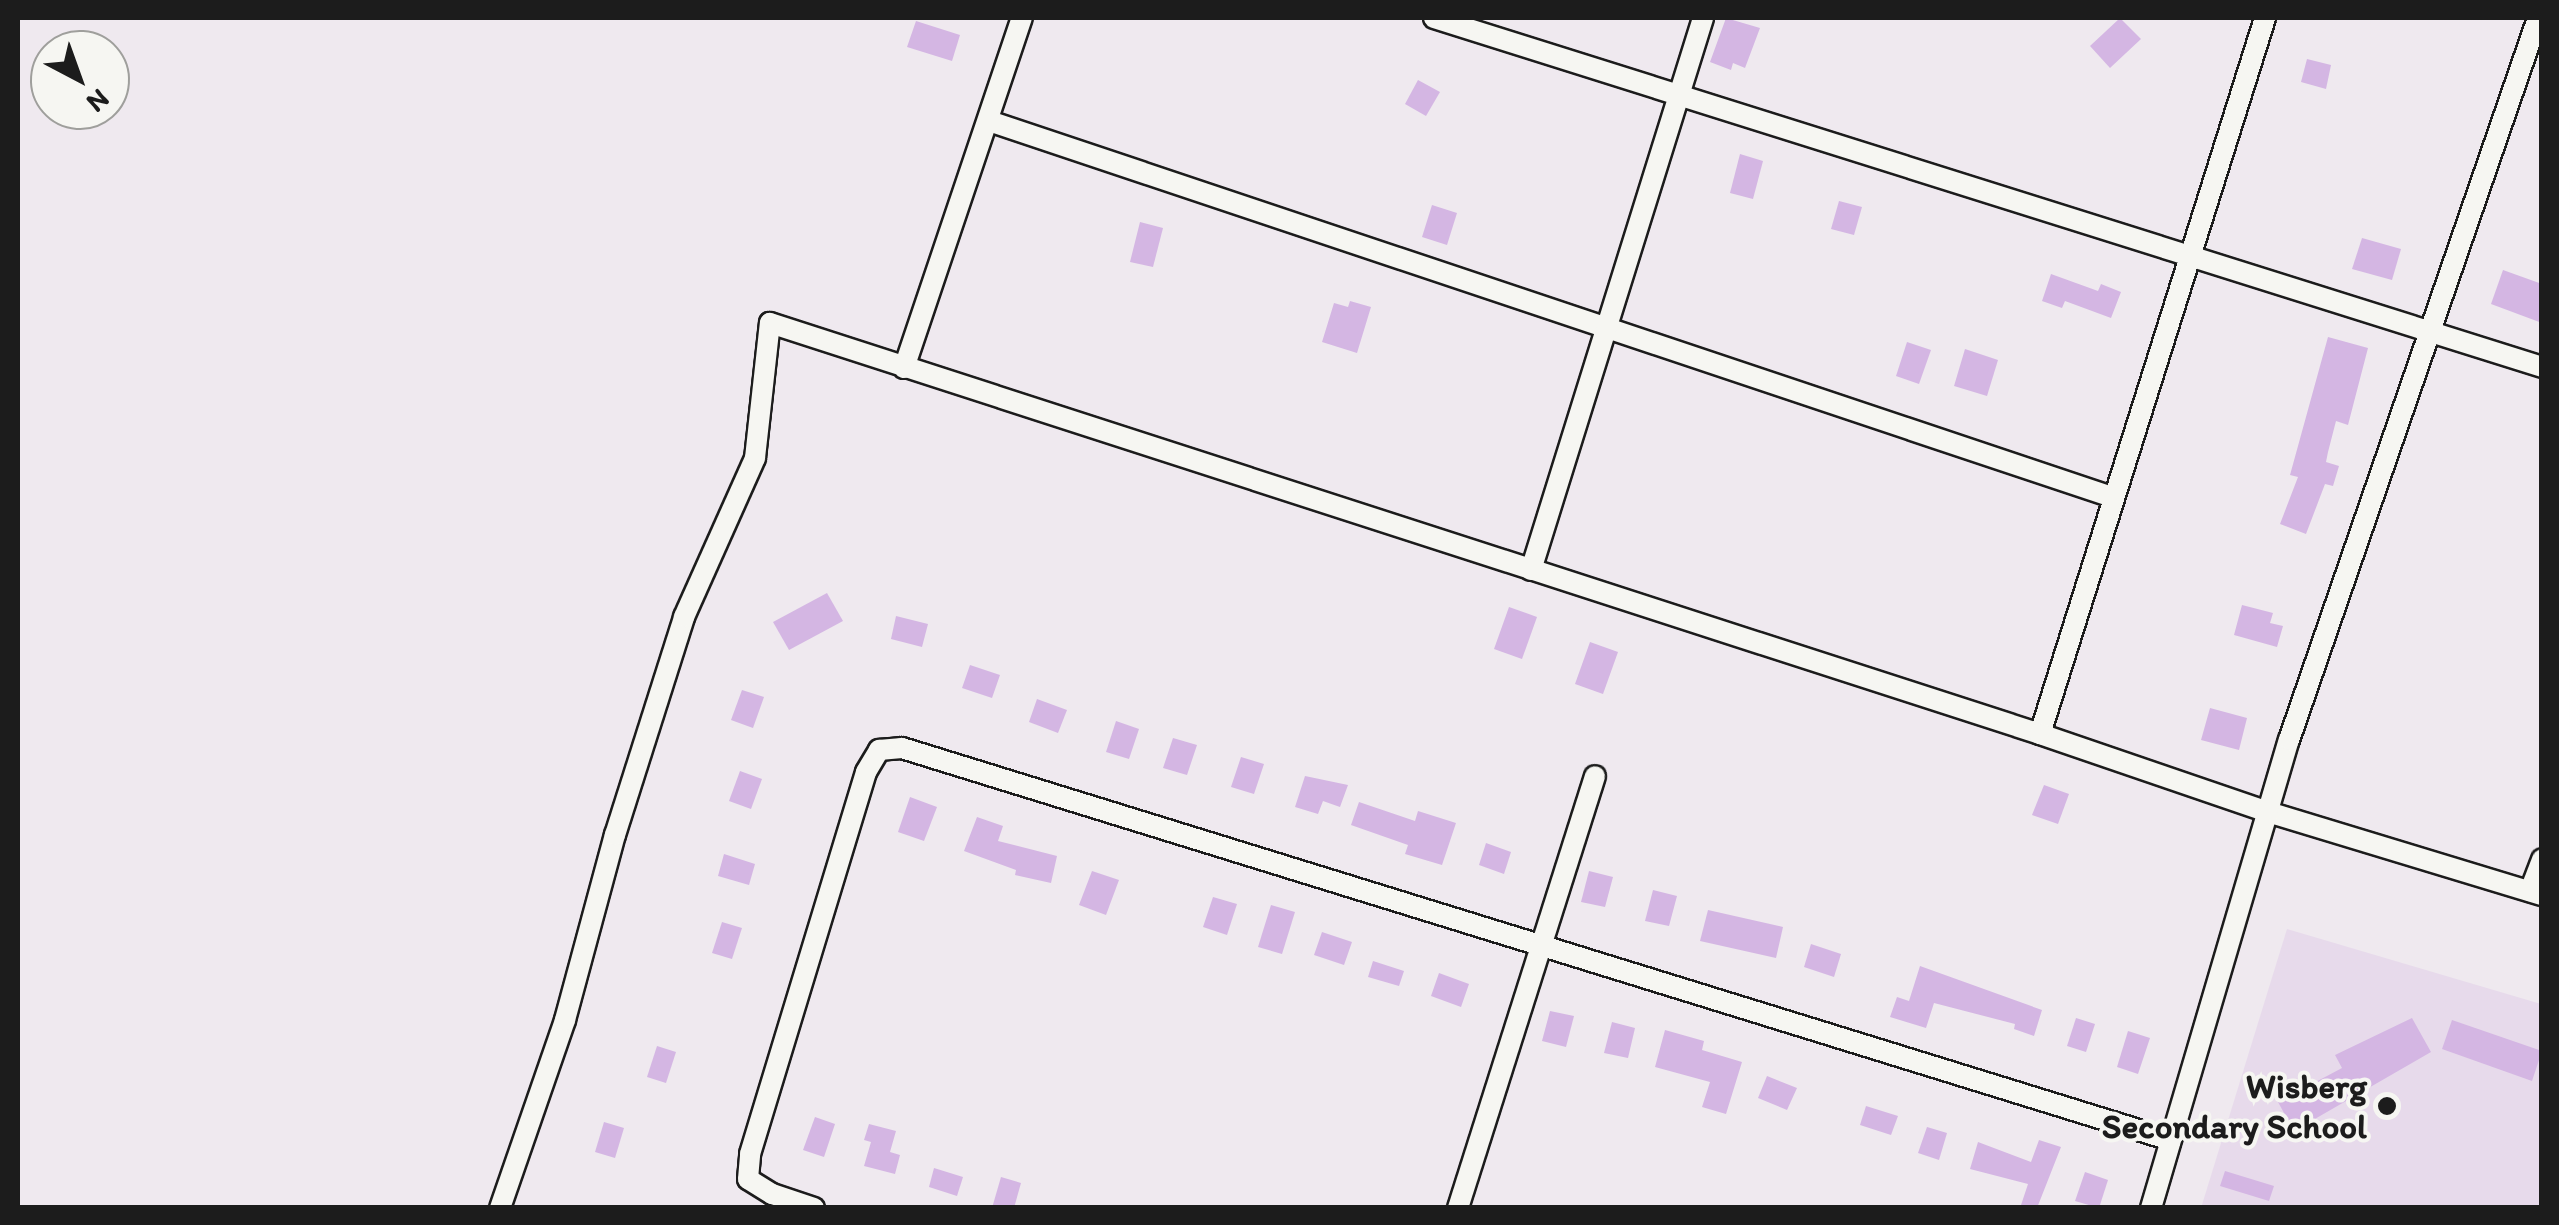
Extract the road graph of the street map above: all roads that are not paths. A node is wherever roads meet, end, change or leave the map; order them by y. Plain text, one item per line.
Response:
1 (1022, 18) edge
2 (1434, 18) edge
3 (1703, 18) edge
4 (2538, 18) edge
5 (2261, 19) edge
6 (1680, 94) junction
7 (989, 121) junction
8 (2186, 258) junction
9 (1607, 325) junction
10 (2432, 332) junction
11 (2542, 367) edge
12 (904, 368) junction
13 (2112, 496) junction
14 (1531, 570) junction
15 (2040, 734) junction
16 (1595, 776) dead end
17 (2268, 812) junction
18 (2542, 858) edge
19 (2536, 893) edge
20 (1541, 942) junction
21 (2171, 1140) junction
22 (500, 1208) edge
23 (814, 1208) edge
24 (1458, 1208) edge
25 (2150, 1208) edge

1 - 7 street
2 - 6 street
3 - 6 street
4 - 10 street
5 - 8 street
6 - 8 street
6 - 9 street
7 - 9 street
7 - 12 street
8 - 10 street
8 - 13 street
9 - 13 street
9 - 14 street
10 - 11 street
10 - 17 street
12 - 14 street
12 - 22 street
13 - 15 street
14 - 15 street
15 - 17 street
16 - 20 street
17 - 19 street
17 - 21 street
18 - 19 street
20 - 21 street
20 - 23 street
20 - 24 street
21 - 25 street

